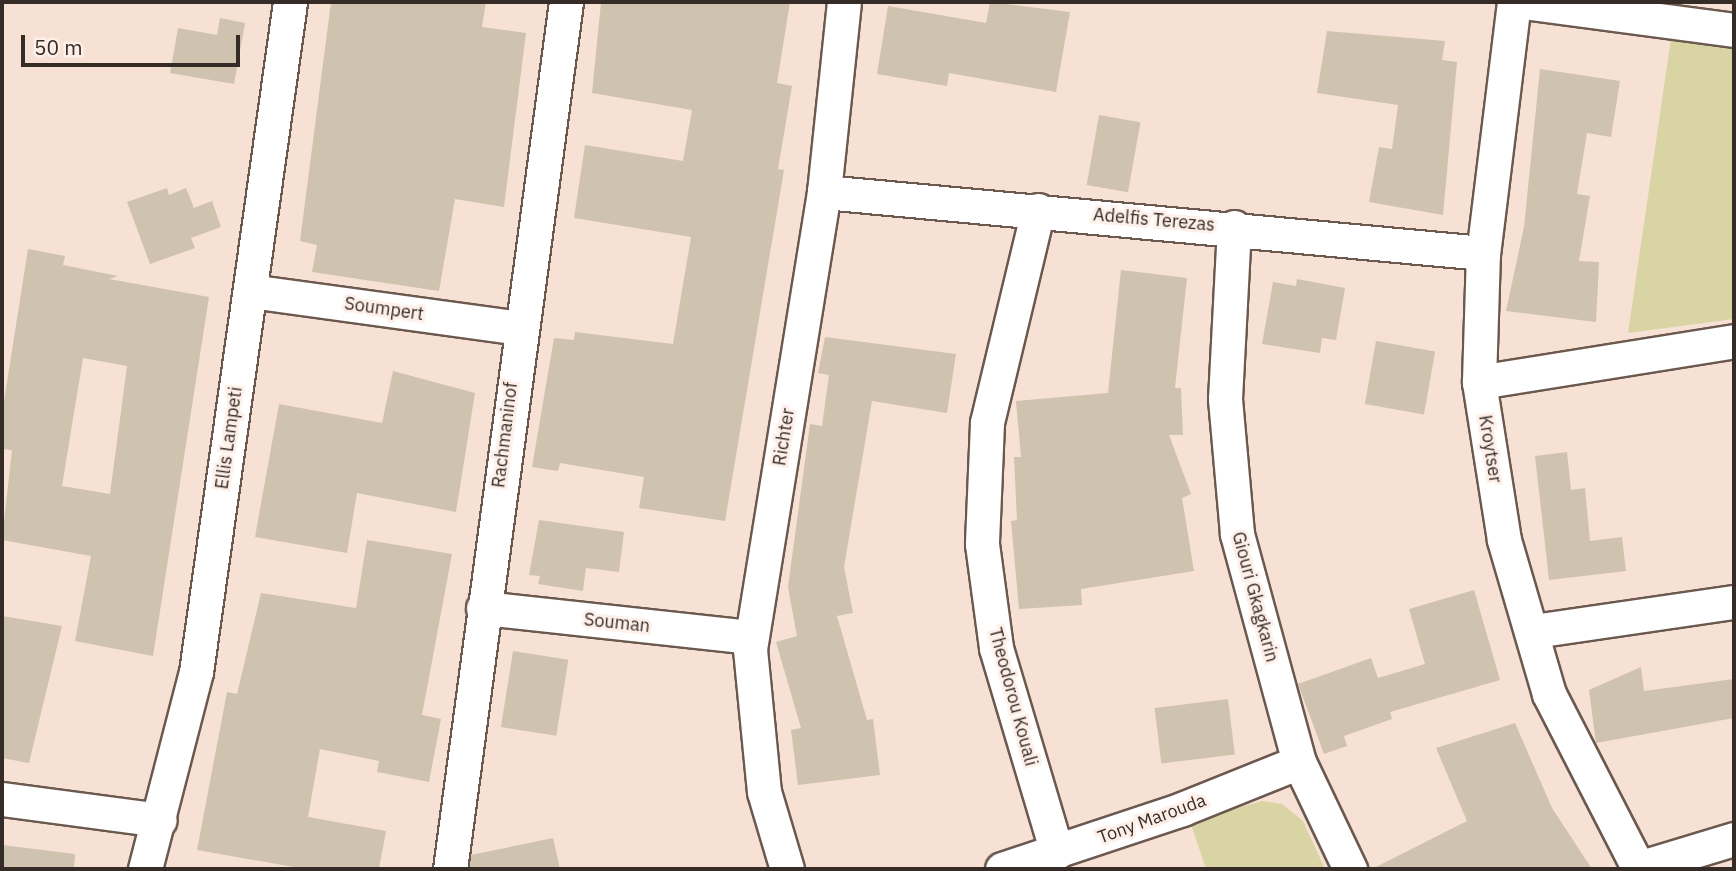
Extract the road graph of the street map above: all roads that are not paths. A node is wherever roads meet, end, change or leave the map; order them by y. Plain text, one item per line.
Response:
1 (290, 2) edge
2 (566, 2) edge
3 (844, 2) edge
4 (1514, 2) edge
5 (1524, 2) edge
6 (1723, 2) edge
7 (1734, 30) edge
8 (824, 192) junction
9 (1038, 209) junction
10 (1234, 227) junction
11 (1483, 253) junction
12 (250, 291) junction
13 (519, 328) junction
14 (1734, 341) edge
15 (1479, 383) junction
16 (1734, 602) edge
17 (484, 608) junction
18 (1534, 631) junction
19 (751, 637) junction
20 (1299, 762) junction
21 (2, 799) edge
22 (160, 820) junction
23 (1734, 839) edge
24 (1057, 852) junction
25 (145, 869) edge
26 (450, 869) edge
27 (787, 869) edge
28 (1002, 869) edge
29 (1350, 869) edge
30 (1638, 869) edge

1 - 12 street, Ellis Lampeti
2 - 13 street, Rachmaninof
3 - 8 street, Richter
4 - 11 street, Kroytser
5 - 7 street
6 - 7 street
8 - 9 street, Adelfis Terezas
8 - 19 street, Richter
9 - 10 street, Adelfis Terezas
9 - 24 street, Theodorou Kouali
10 - 11 street, Adelfis Terezas
10 - 20 street, Giouri Gkagkarin
11 - 15 street, Kroytser
12 - 13 street, Soumpert
12 - 22 street, Ellis Lampeti
13 - 17 street, Rachmaninof
14 - 15 street
15 - 18 street, Kroytser
16 - 18 street
17 - 19 street, Souman
17 - 26 street, Rachmaninof
18 - 30 street, Kroytser
19 - 27 street, Richter
20 - 24 street, Tony Marouda
20 - 29 street, Giouri Gkagkarin
21 - 22 street
22 - 25 street, Ellis Lampeti
23 - 30 street
24 - 28 street, Tony Marouda

